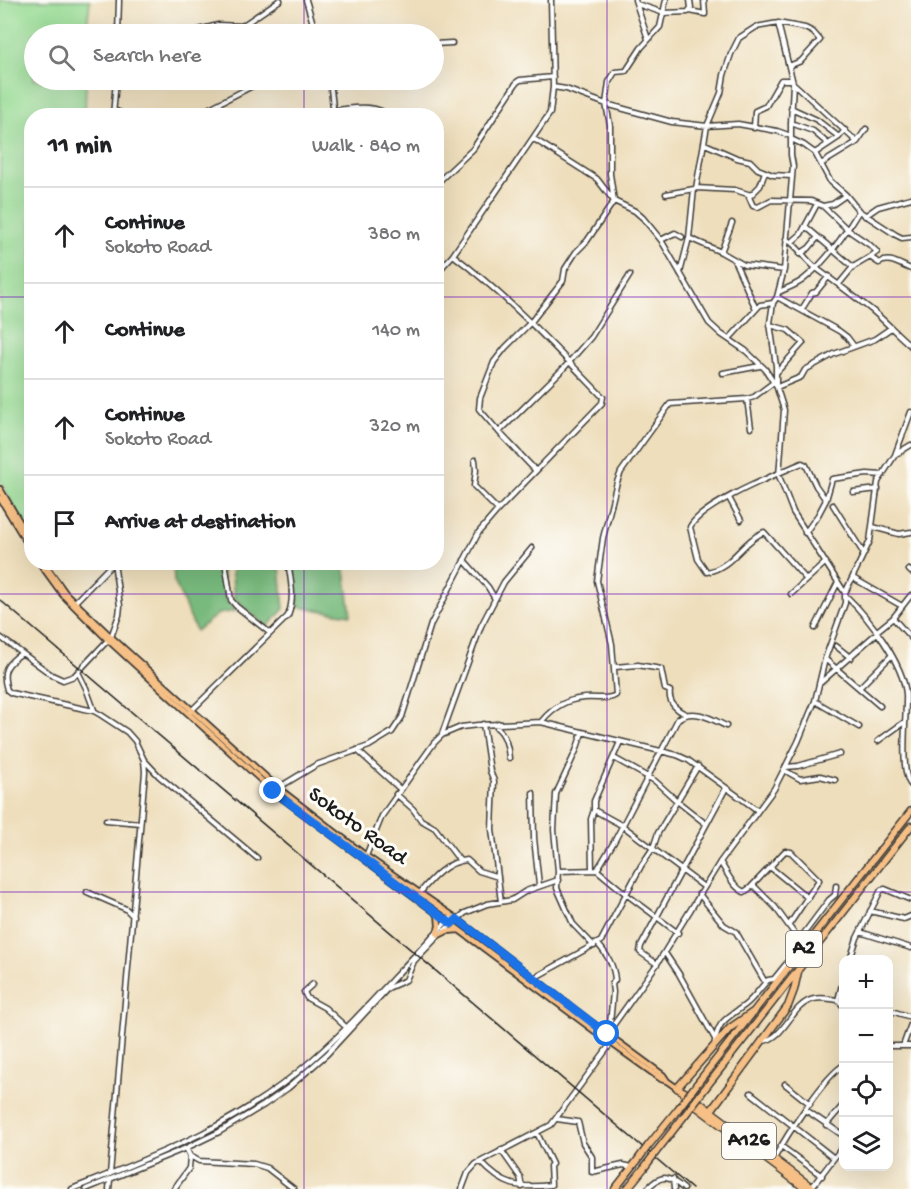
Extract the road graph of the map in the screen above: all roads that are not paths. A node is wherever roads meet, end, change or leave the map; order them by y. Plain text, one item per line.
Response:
1 (119, 0) edge
2 (280, 0) edge
3 (306, 0) edge
4 (551, 0) edge
5 (666, 0) edge
6 (690, 0) edge
7 (704, 0) edge
8 (636, 2) edge
9 (690, 11) junction
10 (664, 13) junction
11 (778, 23) junction
12 (118, 24) edge
13 (246, 24) edge
14 (313, 24) edge
15 (648, 39) junction
16 (452, 42) dead end
17 (444, 43) edge
18 (789, 66) junction
19 (553, 76) junction
20 (793, 81) junction
21 (553, 87) junction
22 (115, 90) edge
23 (245, 90) edge
24 (331, 90) edge
25 (606, 104) junction
26 (114, 108) edge
27 (210, 108) edge
28 (334, 108) edge
29 (791, 108) junction
30 (791, 123) junction
31 (707, 126) junction
32 (752, 128) junction
33 (866, 129) dead end
34 (845, 130) junction
35 (791, 137) junction
36 (839, 137) junction
37 (534, 139) junction
38 (857, 142) junction
39 (827, 143) junction
40 (705, 144) junction
41 (814, 153) junction
42 (821, 164) junction
43 (765, 172) junction
44 (444, 176) edge
45 (791, 176) junction
46 (695, 189) junction
47 (666, 194) dead end
48 (752, 195) junction
49 (846, 195) junction
50 (911, 198) edge
51 (790, 200) junction
52 (614, 201) junction
53 (817, 204) junction
54 (823, 206) junction
55 (859, 212) junction
56 (865, 216) junction
57 (732, 223) dead end
58 (805, 225) junction
59 (848, 230) junction
60 (682, 237) dead end
61 (818, 237) junction
62 (911, 237) edge
63 (689, 238) junction
64 (786, 239) junction
65 (661, 240) junction
66 (792, 242) junction
67 (833, 249) junction
68 (721, 252) junction
69 (800, 254) junction
70 (453, 255) junction
71 (870, 257) junction
72 (734, 260) junction
73 (444, 265) edge
74 (746, 265) junction
75 (853, 267) junction
76 (815, 268) junction
77 (911, 269) edge
78 (784, 270) junction
79 (680, 273) junction
80 (630, 275) dead end
81 (829, 276) junction
82 (741, 277) junction
83 (839, 284) junction
84 (778, 292) junction
85 (777, 297) junction
86 (773, 303) junction
87 (756, 309) junction
88 (801, 309) junction
89 (531, 322) junction
90 (770, 325) junction
91 (891, 328) junction
92 (729, 339) junction
93 (853, 345) junction
94 (911, 346) edge
95 (570, 362) junction
96 (760, 366) junction
97 (723, 373) dead end
98 (776, 373) junction
99 (776, 385) junction
100 (747, 399) junction
101 (911, 412) edge
102 (751, 428) dead end
103 (499, 432) junction
104 (911, 445) edge
105 (895, 455) junction
106 (475, 460) dead end
107 (537, 472) junction
108 (779, 472) junction
109 (883, 475) junction
110 (0, 489) edge
111 (878, 489) junction
112 (853, 492) dead end
113 (0, 498) edge
114 (729, 498) junction
115 (826, 500) junction
116 (833, 505) dead end
117 (498, 510) junction
118 (741, 520) dead end
119 (873, 527) junction
120 (24, 530) edge
121 (911, 532) edge
122 (805, 533) junction
123 (24, 538) edge
124 (532, 548) dead end
125 (864, 555) junction
126 (464, 560) junction
127 (826, 562) junction
128 (46, 570) edge
129 (48, 570) edge
130 (106, 570) edge
131 (115, 570) edge
132 (226, 570) edge
133 (289, 570) edge
134 (852, 578) junction
135 (806, 579) junction
136 (838, 582) junction
137 (791, 594) dead end
138 (846, 595) junction
139 (911, 595) edge
140 (495, 599) junction
141 (75, 602) junction
142 (902, 606) junction
143 (893, 618) junction
144 (816, 628) dead end
145 (877, 632) junction
146 (270, 633) junction
147 (0, 637) edge
148 (109, 638) junction
149 (911, 638) edge
150 (836, 646) dead end
151 (22, 653) junction
152 (891, 656) junction
153 (825, 658) junction
154 (851, 658) junction
155 (615, 667) junction
156 (836, 670) junction
157 (78, 672) junction
158 (2, 674) edge
159 (150, 675) junction
160 (818, 685) junction
161 (859, 688) junction
162 (815, 701) junction
163 (880, 706) dead end
164 (94, 711) junction
165 (191, 711) junction
166 (687, 715) junction
167 (542, 722) junction
168 (498, 723) junction
169 (904, 723) junction
170 (483, 724) junction
171 (726, 726) dead end
172 (859, 727) dead end
173 (582, 733) junction
174 (442, 735) junction
175 (878, 741) dead end
176 (620, 742) junction
177 (357, 750) junction
178 (661, 752) junction
179 (840, 754) dead end
180 (509, 758) dead end
181 (614, 758) junction
182 (144, 760) junction
183 (698, 766) junction
184 (785, 768) junction
185 (648, 777) junction
186 (835, 780) dead end
187 (911, 785) edge
188 (278, 788) junction
189 (726, 788) junction
190 (400, 789) junction
191 (396, 794) junction
192 (533, 794) dead end
193 (677, 801) junction
194 (594, 810) junction
195 (757, 810) junction
196 (911, 811) edge
197 (106, 820) dead end
198 (140, 823) junction
199 (706, 824) junction
200 (623, 825) junction
201 (911, 826) edge
202 (653, 848) junction
203 (366, 856) junction
204 (257, 858) dead end
205 (460, 861) junction
206 (720, 862) junction
207 (770, 867) junction
208 (594, 870) junction
209 (682, 870) junction
210 (558, 871) junction
211 (498, 877) junction
212 (558, 880) junction
213 (539, 885) junction
214 (753, 885) junction
215 (704, 886) junction
216 (836, 886) dead end
217 (87, 892) dead end
218 (419, 894) junction
219 (626, 894) junction
220 (699, 894) junction
221 (808, 897) junction
222 (911, 900) edge
223 (501, 902) junction
224 (134, 904) junction
225 (126, 909) junction
226 (870, 911) junction
227 (438, 913) junction
228 (132, 916) junction
229 (911, 916) edge
230 (657, 917) junction
231 (453, 920) junction
232 (789, 925) junction
233 (460, 930) junction
234 (860, 932) junction
235 (678, 933) junction
236 (438, 934) junction
237 (799, 940) junction
238 (596, 945) junction
239 (911, 948) edge
240 (665, 953) junction
241 (852, 955) edge
242 (657, 964) junction
243 (801, 965) junction
244 (534, 978) junction
245 (765, 982) junction
246 (313, 984) dead end
247 (839, 995) edge
248 (838, 1000) joint
249 (760, 1005) junction
250 (893, 1012) edge
251 (911, 1017) edge
252 (911, 1024) edge
253 (612, 1027) junction
254 (348, 1029) junction
255 (607, 1034) junction
256 (733, 1040) junction
257 (613, 1041) junction
258 (762, 1041) junction
259 (714, 1043) junction
260 (740, 1045) junction
261 (893, 1046) edge
262 (903, 1046) junction
263 (911, 1046) edge
264 (839, 1068) edge
265 (785, 1084) dead end
266 (677, 1088) junction
267 (684, 1093) junction
268 (751, 1093) dead end
269 (810, 1104) junction
270 (839, 1109) edge
271 (806, 1110) junction
272 (710, 1112) junction
273 (556, 1119) junction
274 (826, 1125) junction
275 (794, 1126) junction
276 (537, 1133) junction
277 (839, 1133) edge
278 (781, 1146) junction
279 (186, 1148) junction
280 (501, 1150) junction
281 (839, 1151) edge
282 (168, 1153) junction
283 (190, 1156) junction
284 (834, 1158) junction
285 (774, 1159) junction
286 (481, 1161) junction
287 (634, 1164) junction
288 (822, 1176) junction
289 (110, 1177) junction
290 (673, 1179) junction
291 (462, 1188) edge
292 (521, 1188) edge
293 (811, 1188) edge
294 (72, 1189) edge
295 (86, 1189) edge
296 (109, 1189) edge
297 (174, 1189) edge
298 (294, 1189) edge
299 (455, 1189) edge
300 (615, 1189) edge
301 (627, 1189) edge
302 (647, 1189) edge
303 (674, 1189) edge
304 (684, 1189) edge

1 - 12 street
2 - 13 street
3 - 14 street
4 - 19 street
5 - 10 street
6 - 9 street
7 - 9 street
8 - 10 street
8 - 15 street
9 - 10 street
10 - 15 street
11 - 18 street
11 - 18 street
11 - 31 street
15 - 25 street
16 - 17 street
18 - 20 street
19 - 21 street
19 - 44 street
20 - 29 street
20 - 32 street
20 - 34 street
21 - 25 street
21 - 37 street
22 - 26 street
23 - 27 street
24 - 28 street
25 - 31 street
25 - 52 street
29 - 30 street
29 - 36 street
30 - 35 street
30 - 39 street
31 - 32 street
31 - 40 street
32 - 35 street
33 - 38 street
34 - 36 street
34 - 38 street
35 - 41 street
35 - 45 street
36 - 39 street
37 - 52 street
37 - 70 street
38 - 42 street
39 - 41 street
40 - 43 street
40 - 46 street
41 - 42 street
42 - 49 street
43 - 45 street
43 - 48 street
45 - 51 street
46 - 47 street
46 - 48 street
46 - 63 street
48 - 51 street
49 - 54 street
49 - 55 street
50 - 56 street
51 - 53 street
51 - 64 street
52 - 65 street
52 - 89 street
53 - 54 street
53 - 58 street
54 - 59 street
55 - 56 street
55 - 59 street
56 - 62 street
57 - 68 street
58 - 61 street
58 - 66 street
59 - 67 street
59 - 71 street
60 - 65 street
61 - 67 street
61 - 69 street
63 - 68 street
63 - 79 street
64 - 66 street
64 - 78 street
65 - 79 street
66 - 69 street
67 - 75 street
67 - 76 street
68 - 72 street
69 - 76 street
70 - 73 street
70 - 89 street
71 - 75 street
71 - 77 street
72 - 74 street
72 - 82 street
74 - 78 street
74 - 82 street
75 - 83 street
76 - 81 street
76 - 84 street
78 - 84 street
79 - 92 street
80 - 95 street
81 - 83 street
81 - 88 street
82 - 87 street
83 - 91 street
84 - 85 street
85 - 86 street
85 - 88 street
86 - 87 street
86 - 90 street
87 - 92 street
88 - 93 street
89 - 95 street
89 - 103 street
90 - 98 street
90 - 98 street
91 - 93 street
91 - 94 street
92 - 96 street
93 - 99 street
95 - 103 street
95 - 107 street
96 - 97 street
96 - 99 street
98 - 99 street
99 - 100 street
99 - 108 street
100 - 102 street
100 - 155 street
101 - 105 street
103 - 107 street
104 - 105 street
105 - 109 street
106 - 117 street
107 - 117 street
108 - 114 street
108 - 115 street
108 - 122 street
109 - 111 street
109 - 115 street
110 - 120 main road
111 - 112 street
111 - 119 street
113 - 123 main road
114 - 118 street
114 - 135 street
115 - 122 street
116 - 125 street
117 - 126 street
119 - 121 street
119 - 125 street
122 - 127 street
124 - 140 street
125 - 134 street
126 - 140 street
126 - 177 street
127 - 135 street
127 - 136 street
128 - 148 main road, Sokoto Road
129 - 141 main road, Sokoto Road
130 - 141 street
131 - 148 street
132 - 146 street
133 - 146 street
134 - 138 street
134 - 142 street
135 - 137 street
136 - 138 street
136 - 144 street
138 - 145 street
138 - 153 street
139 - 142 street
140 - 174 street
141 - 148 main road, Sokoto Road
142 - 143 street
143 - 145 street
143 - 149 street
145 - 152 street
145 - 154 street
146 - 165 street
147 - 151 street
148 - 157 street
148 - 159 main road, Sokoto Road
150 - 154 street
151 - 157 street
151 - 158 street
152 - 161 street
152 - 169 street
153 - 156 street
153 - 160 street
154 - 156 street
155 - 166 street
155 - 167 street
156 - 160 street
156 - 161 street
157 - 164 street
158 - 164 street
159 - 165 main road, Sokoto Road
159 - 227 main road, Sokoto Road
160 - 162 street
161 - 163 street
162 - 172 street
162 - 184 street
164 - 182 street
165 - 188 main road, Sokoto Road
166 - 171 street
166 - 178 street
167 - 168 street
167 - 173 street
168 - 170 street
168 - 180 street
169 - 175 street
169 - 187 street
170 - 174 street
170 - 211 street
173 - 176 street
173 - 210 street
174 - 190 street
176 - 178 street
176 - 181 street
177 - 188 street
177 - 190 street
178 - 183 street
178 - 185 street
179 - 184 street
181 - 185 street
181 - 194 street
182 - 198 street
182 - 204 street
183 - 189 street
183 - 193 street
184 - 186 street
184 - 195 street
185 - 193 street
185 - 200 street
188 - 203 main road, Sokoto Road
189 - 195 street
189 - 199 street
190 - 191 street
191 - 203 street
191 - 205 street
192 - 213 street
193 - 199 street
193 - 202 street
194 - 200 street
194 - 208 street
195 - 206 street
196 - 249 highway, A2
197 - 198 street
198 - 224 street
199 - 209 street
200 - 202 street
200 - 208 street
201 - 243 highway, A2
202 - 209 street
202 - 219 street
203 - 218 main road, Sokoto Road
205 - 211 street
205 - 218 street
206 - 214 street
206 - 215 street
207 - 214 street
207 - 221 street
207 - 221 street
208 - 210 street
208 - 219 street
209 - 215 street
209 - 230 street
210 - 212 street
211 - 223 street
212 - 213 street
212 - 238 street
213 - 223 street
214 - 232 street
215 - 220 street
216 - 237 street
217 - 225 street
218 - 231 main road, Sokoto Road
219 - 230 street
219 - 238 street
220 - 235 street
220 - 245 street
221 - 232 street
222 - 226 street
223 - 231 street
224 - 225 street
224 - 228 street
225 - 228 street
226 - 229 street
226 - 234 street
227 - 231 main road, Sokoto Road
227 - 236 main road
228 - 289 street
230 - 235 street
230 - 242 street
231 - 233 main road
231 - 236 street
231 - 244 main road, Sokoto Road
232 - 237 street
233 - 236 main road
233 - 257 main road
234 - 239 street
234 - 241 street
235 - 240 street
236 - 254 street
236 - 254 street
237 - 245 street
238 - 244 street
238 - 253 street
240 - 242 street
240 - 259 street
242 - 253 street
243 - 258 highway
243 - 260 highway, A2
244 - 255 main road, Sokoto Road
245 - 259 street
246 - 254 street
247 - 248 street
248 - 258 street
249 - 256 highway, A2
249 - 259 highway
250 - 251 street
252 - 262 street
253 - 255 street
254 - 279 street
254 - 282 street
255 - 257 main road, Sokoto Road
256 - 260 highway
256 - 287 highway, A2, bridge
257 - 266 main road, Sokoto Road
257 - 273 street
258 - 272 highway
259 - 266 highway
260 - 301 highway, A2, bridge
261 - 262 street
262 - 263 street
264 - 269 street
265 - 269 street
266 - 267 highway, A126
267 - 272 highway, A126
267 - 293 highway, A126
268 - 275 street
269 - 271 street
270 - 274 street
271 - 274 street
271 - 275 street
272 - 285 highway, A126
273 - 276 street
273 - 287 street
274 - 277 street
275 - 278 street
275 - 284 street
276 - 280 street
276 - 292 street
278 - 285 street
278 - 288 street
279 - 282 street
279 - 283 street
280 - 286 street
280 - 292 street
281 - 284 street
282 - 289 street
283 - 297 street
283 - 298 street
284 - 288 street
285 - 293 highway, A126
286 - 291 street
286 - 292 street
287 - 300 highway, A2
288 - 293 street
289 - 294 street
289 - 295 street
289 - 296 street
290 - 302 street
290 - 303 street
290 - 304 street
291 - 299 street

